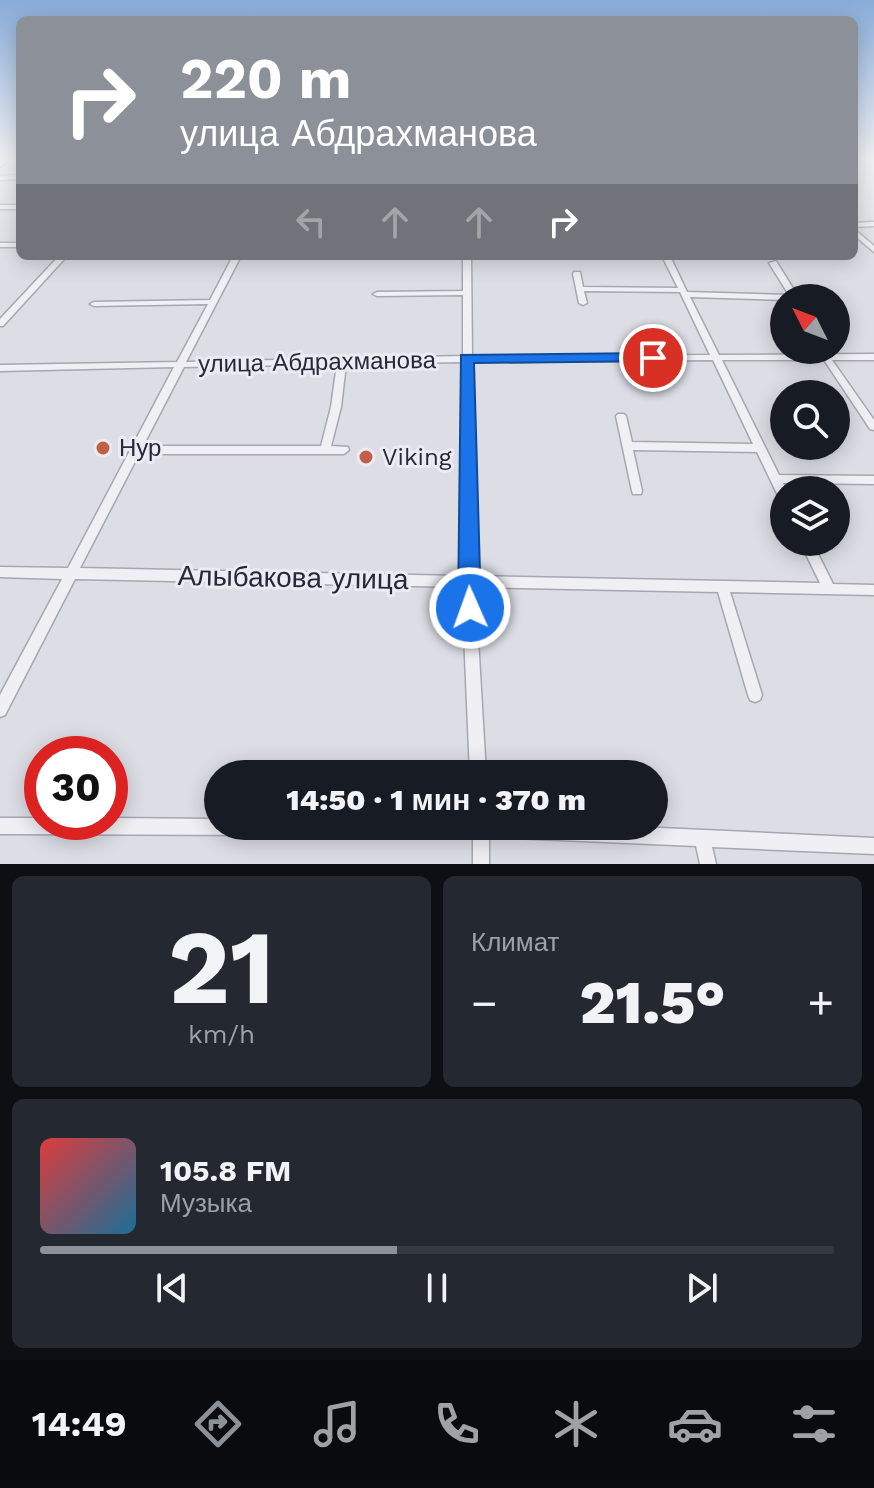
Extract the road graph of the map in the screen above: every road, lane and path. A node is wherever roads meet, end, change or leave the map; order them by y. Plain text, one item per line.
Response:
1 (858, 232) edge
2 (874, 250) edge
3 (59, 260) edge
4 (235, 260) edge
5 (467, 260) edge
6 (668, 260) edge
7 (773, 263) dead end
8 (577, 274) dead end
9 (786, 284) edge
10 (581, 289) junction
11 (684, 292) junction
12 (467, 293) junction
13 (377, 294) dead end
14 (770, 297) edge
15 (213, 302) junction
16 (583, 303) dead end
17 (94, 304) dead end
18 (0, 324) edge
19 (716, 357) junction
20 (770, 357) edge
21 (850, 357) edge
22 (874, 357) edge
23 (466, 359) junction
24 (342, 363) junction
25 (180, 364) junction
26 (831, 364) edge
27 (0, 368) edge
28 (858, 401) junction
29 (874, 401) edge
30 (621, 416) dead end
31 (874, 427) edge
32 (628, 446) junction
33 (760, 448) junction
34 (135, 450) junction
35 (325, 450) junction
36 (344, 450) dead end
37 (774, 476) edge
38 (850, 480) edge
39 (874, 480) edge
40 (637, 491) dead end
41 (813, 556) edge
42 (0, 572) edge
43 (72, 573) junction
44 (468, 580) junction
45 (722, 586) junction
46 (829, 589) junction
47 (874, 590) edge
48 (755, 695) dead end
49 (0, 710) edge
50 (477, 760) edge
51 (0, 826) edge
52 (204, 826) edge
53 (668, 836) edge
54 (702, 838) junction
55 (481, 840) edge
56 (874, 846) edge
57 (481, 864) edge
58 (708, 864) edge

1 - 2 street
3 - 18 street
4 - 15 street
5 - 12 street
6 - 11 street
7 - 9 street
8 - 10 street
10 - 11 street
10 - 16 street
11 - 14 street
11 - 19 street
12 - 13 street
12 - 23 street
15 - 17 street
15 - 25 street
19 - 20 street, улица Абдрахманова
19 - 23 street, улица Абдрахманова
19 - 33 street
21 - 22 street, улица Абдрахманова
23 - 24 street, улица Абдрахманова
23 - 44 street
24 - 25 street, улица Абдрахманова
24 - 35 street
25 - 27 street, улица Абдрахманова
25 - 34 street
26 - 28 street
28 - 29 street
28 - 31 street
30 - 32 street
32 - 33 street
32 - 40 street
33 - 37 street
34 - 35 street
34 - 43 street
35 - 36 street
38 - 39 street
41 - 46 street
42 - 43 street, Алыбакова улица
43 - 44 street, Алыбакова улица
43 - 49 street
44 - 45 street, Алыбакова улица
44 - 50 street
45 - 46 street, Алыбакова улица
45 - 48 street
46 - 47 street, Алыбакова улица
51 - 52 street
53 - 54 street
54 - 56 street
54 - 58 street
55 - 57 street

